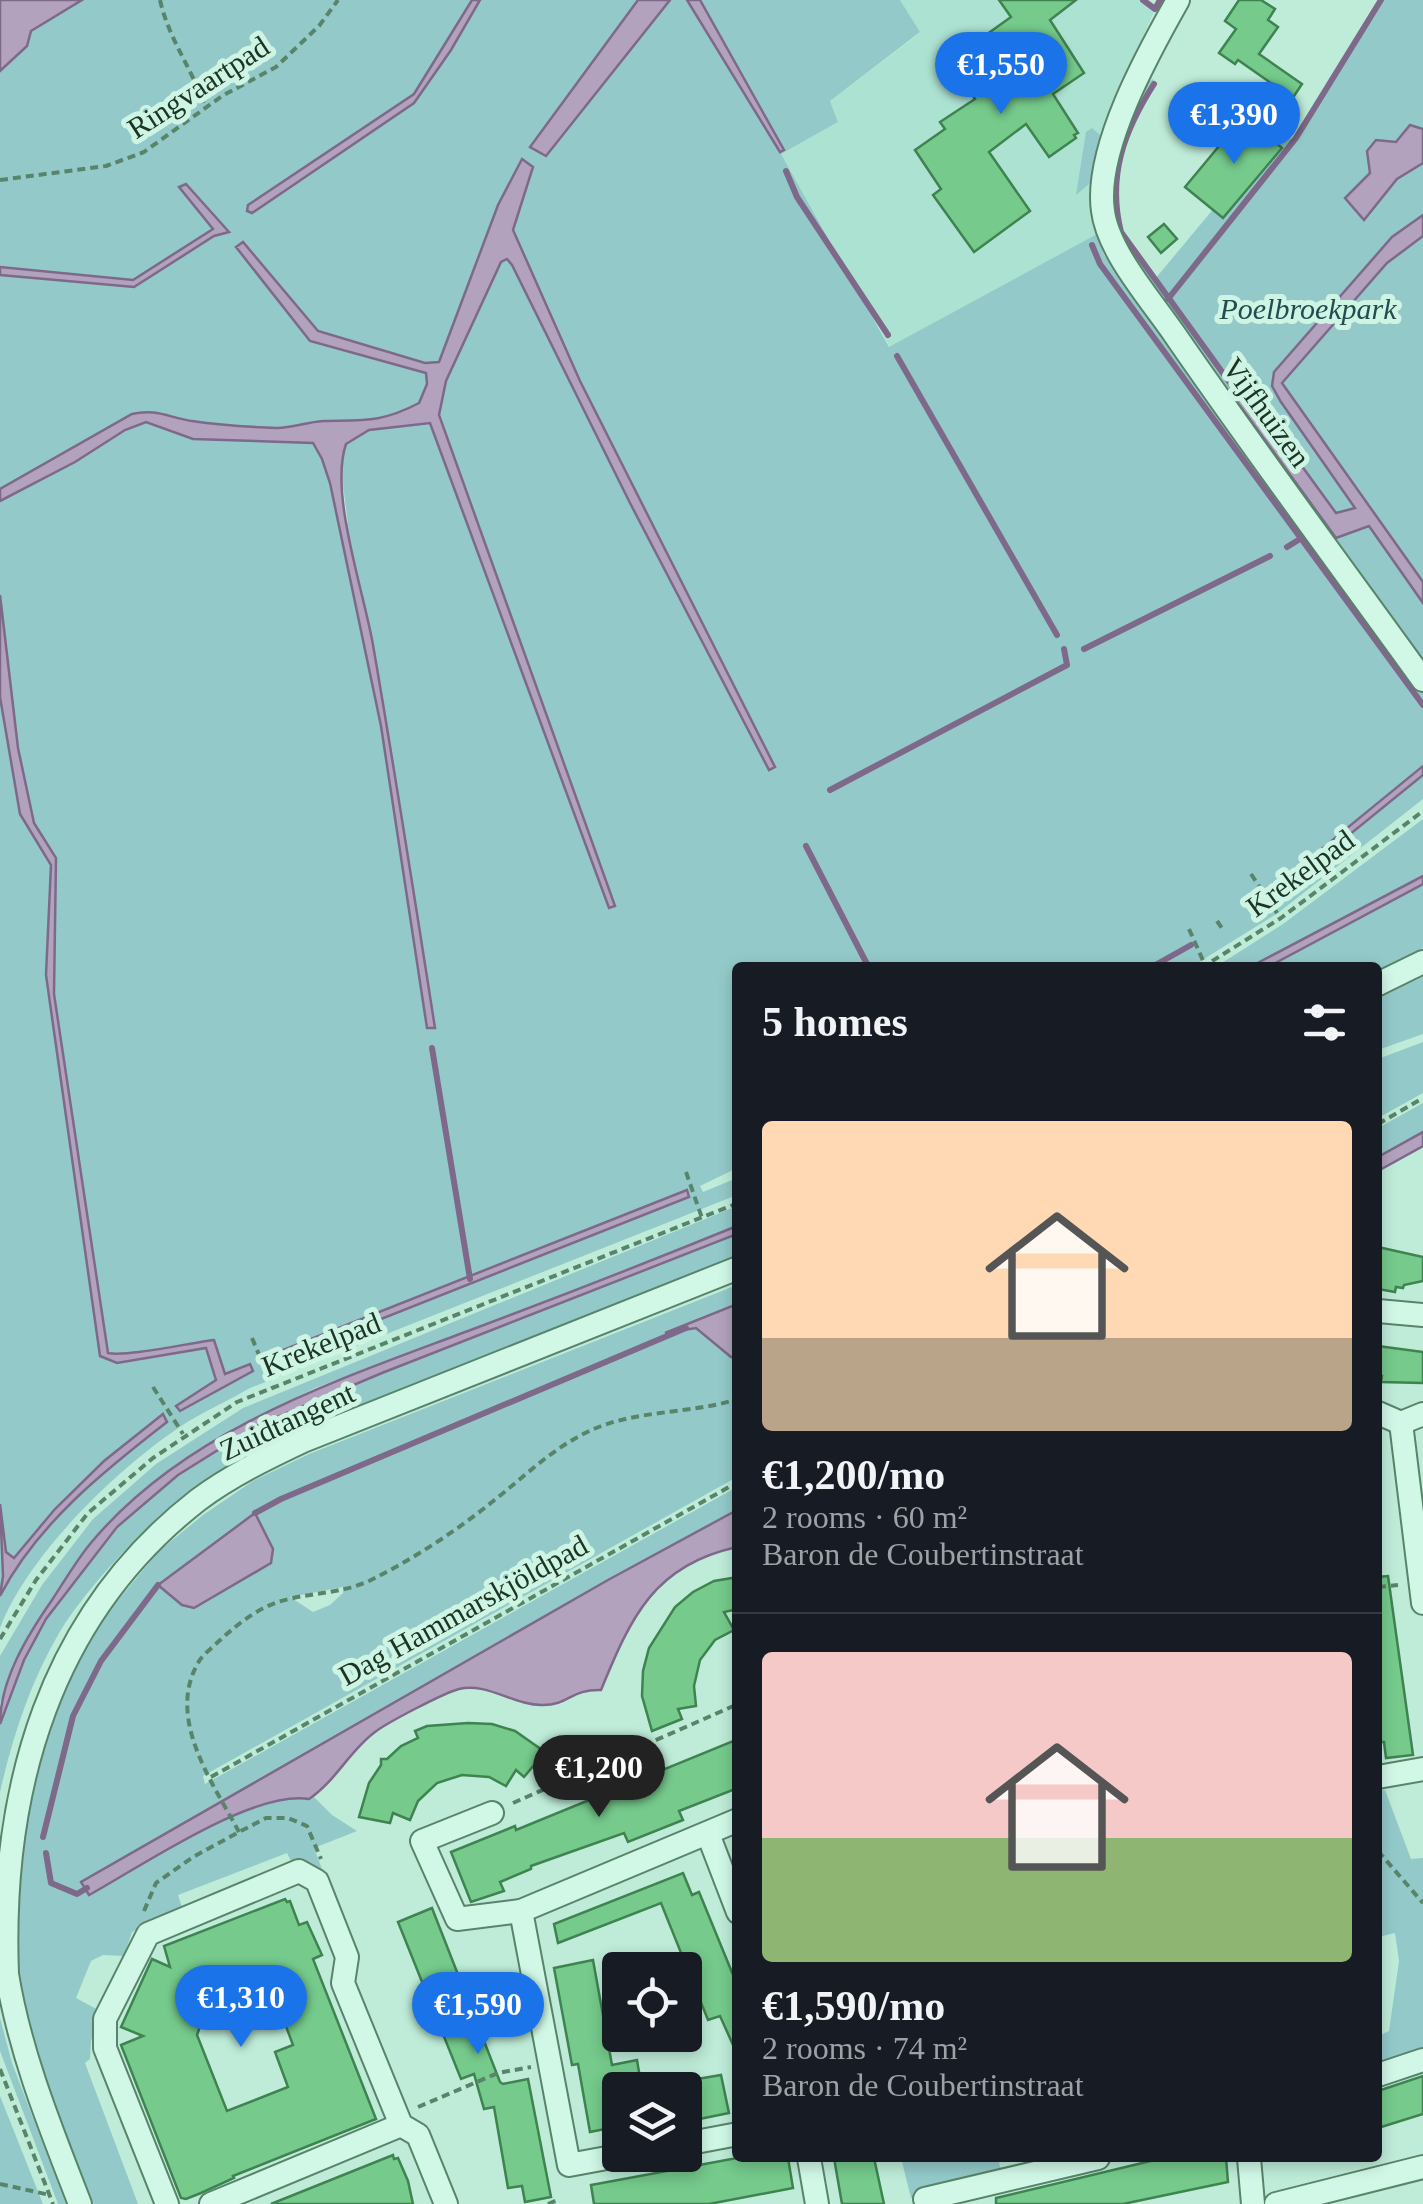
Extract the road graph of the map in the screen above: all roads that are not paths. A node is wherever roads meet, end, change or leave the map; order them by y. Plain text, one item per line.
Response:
1 (1178, 0) edge
2 (1423, 680) edge
3 (1423, 962) edge
4 (1382, 982) edge
5 (732, 1270) edge
6 (1382, 1311) edge
7 (1423, 1315) edge
8 (1423, 1414) edge
9 (1382, 1415) edge
10 (1401, 1423) junction
11 (1423, 1603) edge
12 (1423, 1770) edge
13 (1382, 1776) edge
14 (492, 1813) road end
15 (732, 1823) edge
16 (708, 1834) junction
17 (732, 1896) edge
18 (520, 1911) junction
19 (1423, 2060) edge
20 (1382, 2074) edge
21 (401, 2125) junction
22 (732, 2135) edge
23 (702, 2141) edge
24 (602, 2159) edge
25 (810, 2162) edge
26 (1081, 2162) edge
27 (1249, 2162) edge
28 (1423, 2167) edge
29 (925, 2199) dead end
30 (80, 2204) edge
31 (167, 2204) edge
32 (210, 2204) edge
33 (446, 2204) edge
34 (817, 2204) edge
35 (1253, 2204) edge
36 (1276, 2204) edge

1 - 2 street, Vijfhuizen
3 - 4 street
5 - 30 street, Zuidtangent
6 - 7 street
8 - 10 street
9 - 10 street
10 - 11 street
12 - 13 street
14 - 18 street
15 - 16 street
16 - 17 street
16 - 18 street
18 - 24 street
19 - 20 street
21 - 31 street
21 - 32 street
21 - 33 street
22 - 23 street
25 - 34 street
26 - 29 street
27 - 35 street
28 - 36 street

